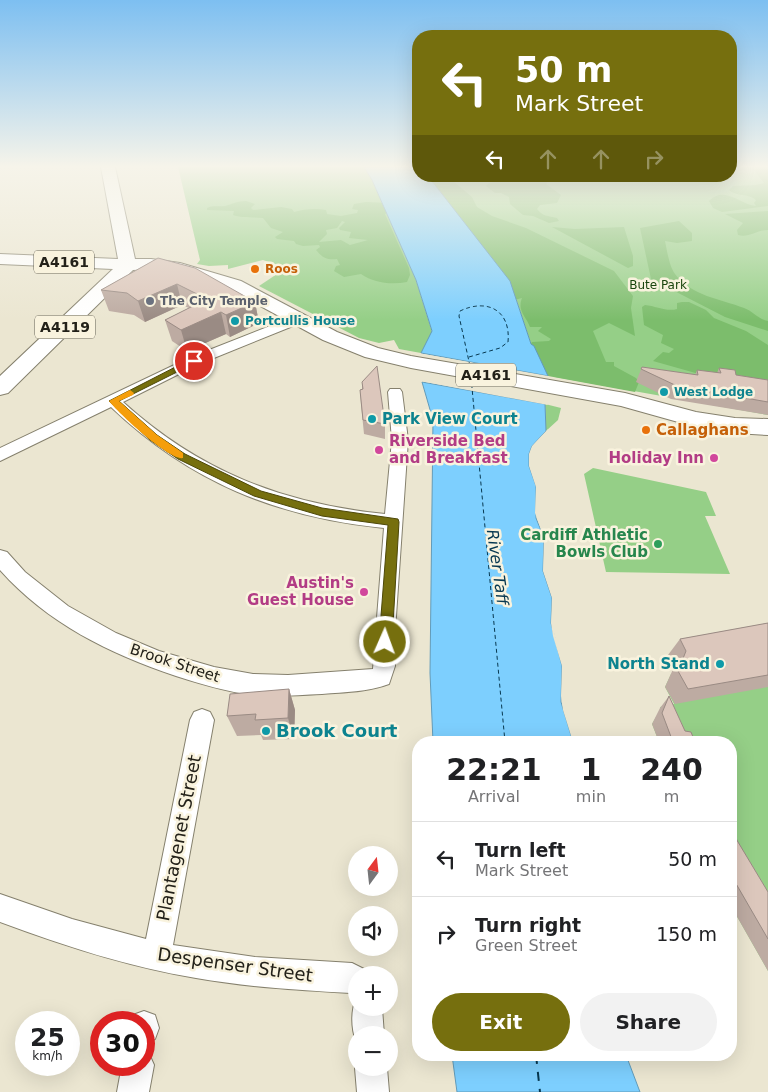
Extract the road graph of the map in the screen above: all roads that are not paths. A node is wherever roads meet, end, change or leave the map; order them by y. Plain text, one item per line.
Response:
1 (119, 218) edge
2 (0, 259) edge
3 (128, 264) junction
4 (288, 323) junction
5 (413, 366) junction
6 (0, 388) edge
7 (395, 392) dead end
8 (113, 401) junction
9 (762, 430) edge
10 (0, 456) edge
11 (394, 522) junction
12 (0, 557) edge
13 (202, 720) dead end
14 (0, 908) edge
15 (157, 956) junction
16 (348, 978) edge
17 (136, 1076) edge
18 (372, 1076) edge
19 (133, 1092) edge
20 (373, 1092) edge

1 - 3 main road
2 - 3 main road, A4161
3 - 4 main road, A4161
3 - 5 main road, A4161
3 - 6 main road, A4119
4 - 5 main road, A4161
4 - 8 street
5 - 9 main road, A4161
7 - 11 street
8 - 10 street
8 - 11 street
11 - 12 street, Brook Street
13 - 15 street, Plantagenet Street
14 - 15 street, Despenser Street
15 - 16 street, Despenser Street
17 - 19 street
18 - 20 street

